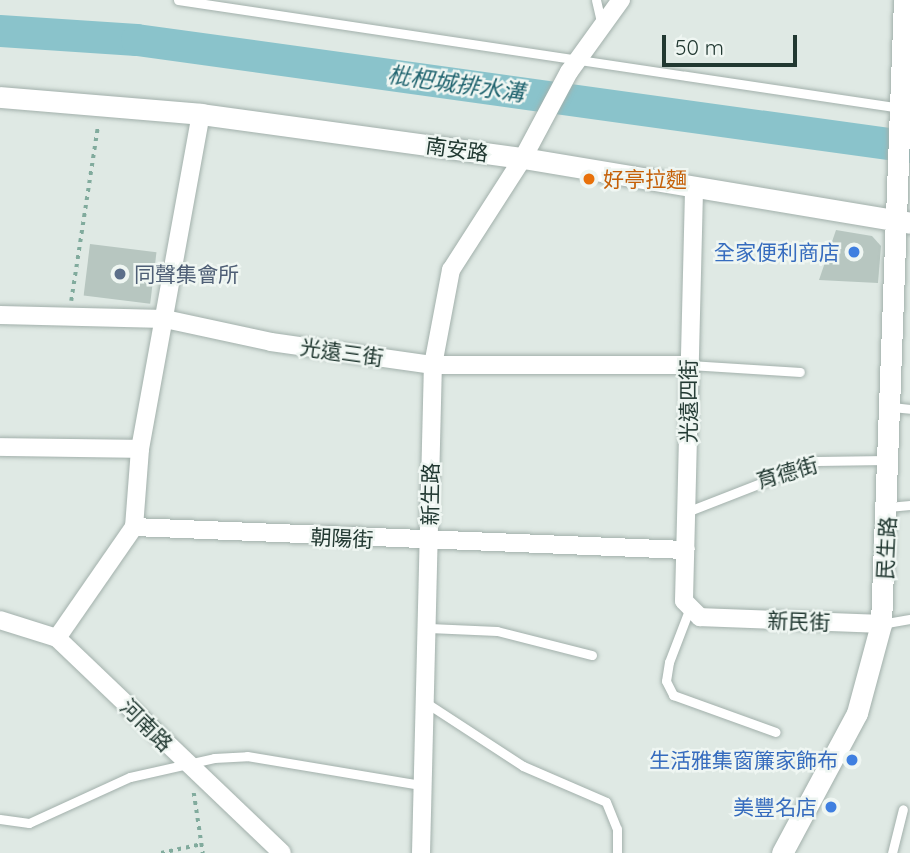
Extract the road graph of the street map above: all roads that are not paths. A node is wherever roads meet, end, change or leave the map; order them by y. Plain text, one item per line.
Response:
1 (178, 0) edge
2 (596, 0) edge
3 (621, 0) edge
4 (904, 0) edge
5 (602, 29) junction
6 (574, 65) junction
7 (0, 97) edge
8 (904, 112) edge
9 (201, 114) junction
10 (523, 158) junction
11 (694, 191) junction
12 (901, 219) edge
13 (0, 315) edge
14 (165, 318) junction
15 (433, 365) junction
16 (687, 365) junction
17 (800, 372) dead end
18 (901, 408) edge
19 (0, 447) edge
20 (140, 449) junction
21 (891, 460) junction
22 (910, 505) edge
23 (888, 507) junction
24 (689, 511) junction
25 (134, 527) junction
26 (429, 543) junction
27 (686, 550) junction
28 (689, 610) junction
29 (910, 619) edge
30 (0, 620) edge
31 (881, 624) junction
32 (429, 628) junction
33 (57, 638) junction
34 (592, 655) dead end
35 (428, 704) junction
36 (776, 732) dead end
37 (185, 763) junction
38 (421, 785) junction
39 (903, 809) dead end
40 (0, 818) edge
41 (282, 853) edge
42 (421, 853) edge
43 (617, 853) edge
44 (782, 853) edge
45 (892, 853) edge

1 - 6 lane
2 - 5 lane
3 - 5 street
4 - 8 street
5 - 6 street
6 - 8 lane
6 - 10 street, 新生路
7 - 9 street, 南安路
8 - 12 street, 民生路
9 - 10 street, 南安路
9 - 14 street
10 - 11 street, 南安路
10 - 15 street, 新生路
11 - 12 street, 南安路
11 - 16 street, 光遠四街
12 - 18 street, 民生路
13 - 14 street, 光遠三街
14 - 15 street, 光遠三街
14 - 20 street
15 - 16 street, 光遠三街
15 - 26 street, 新生路
16 - 17 lane
16 - 24 street, 光遠四街
18 - 21 street, 民生路
19 - 20 street
20 - 25 street
21 - 23 street, 民生路
21 - 24 lane, 育德街
22 - 23 lane
23 - 31 street, 民生路
24 - 27 street, 光遠四街
25 - 26 street, 朝陽街
25 - 33 street
26 - 27 street, 朝陽街
26 - 32 street, 新生路
27 - 28 street, 光遠四街
28 - 31 street, 新民街
28 - 36 lane
29 - 31 lane, 新民街
30 - 33 street, 河南路
31 - 44 street, 民生路
32 - 34 lane
32 - 35 street, 新生路
33 - 37 street, 河南路
35 - 38 street, 新生路
35 - 43 lane
37 - 38 lane
37 - 40 lane
37 - 41 street, 河南路
38 - 42 street, 新生路
39 - 45 lane

